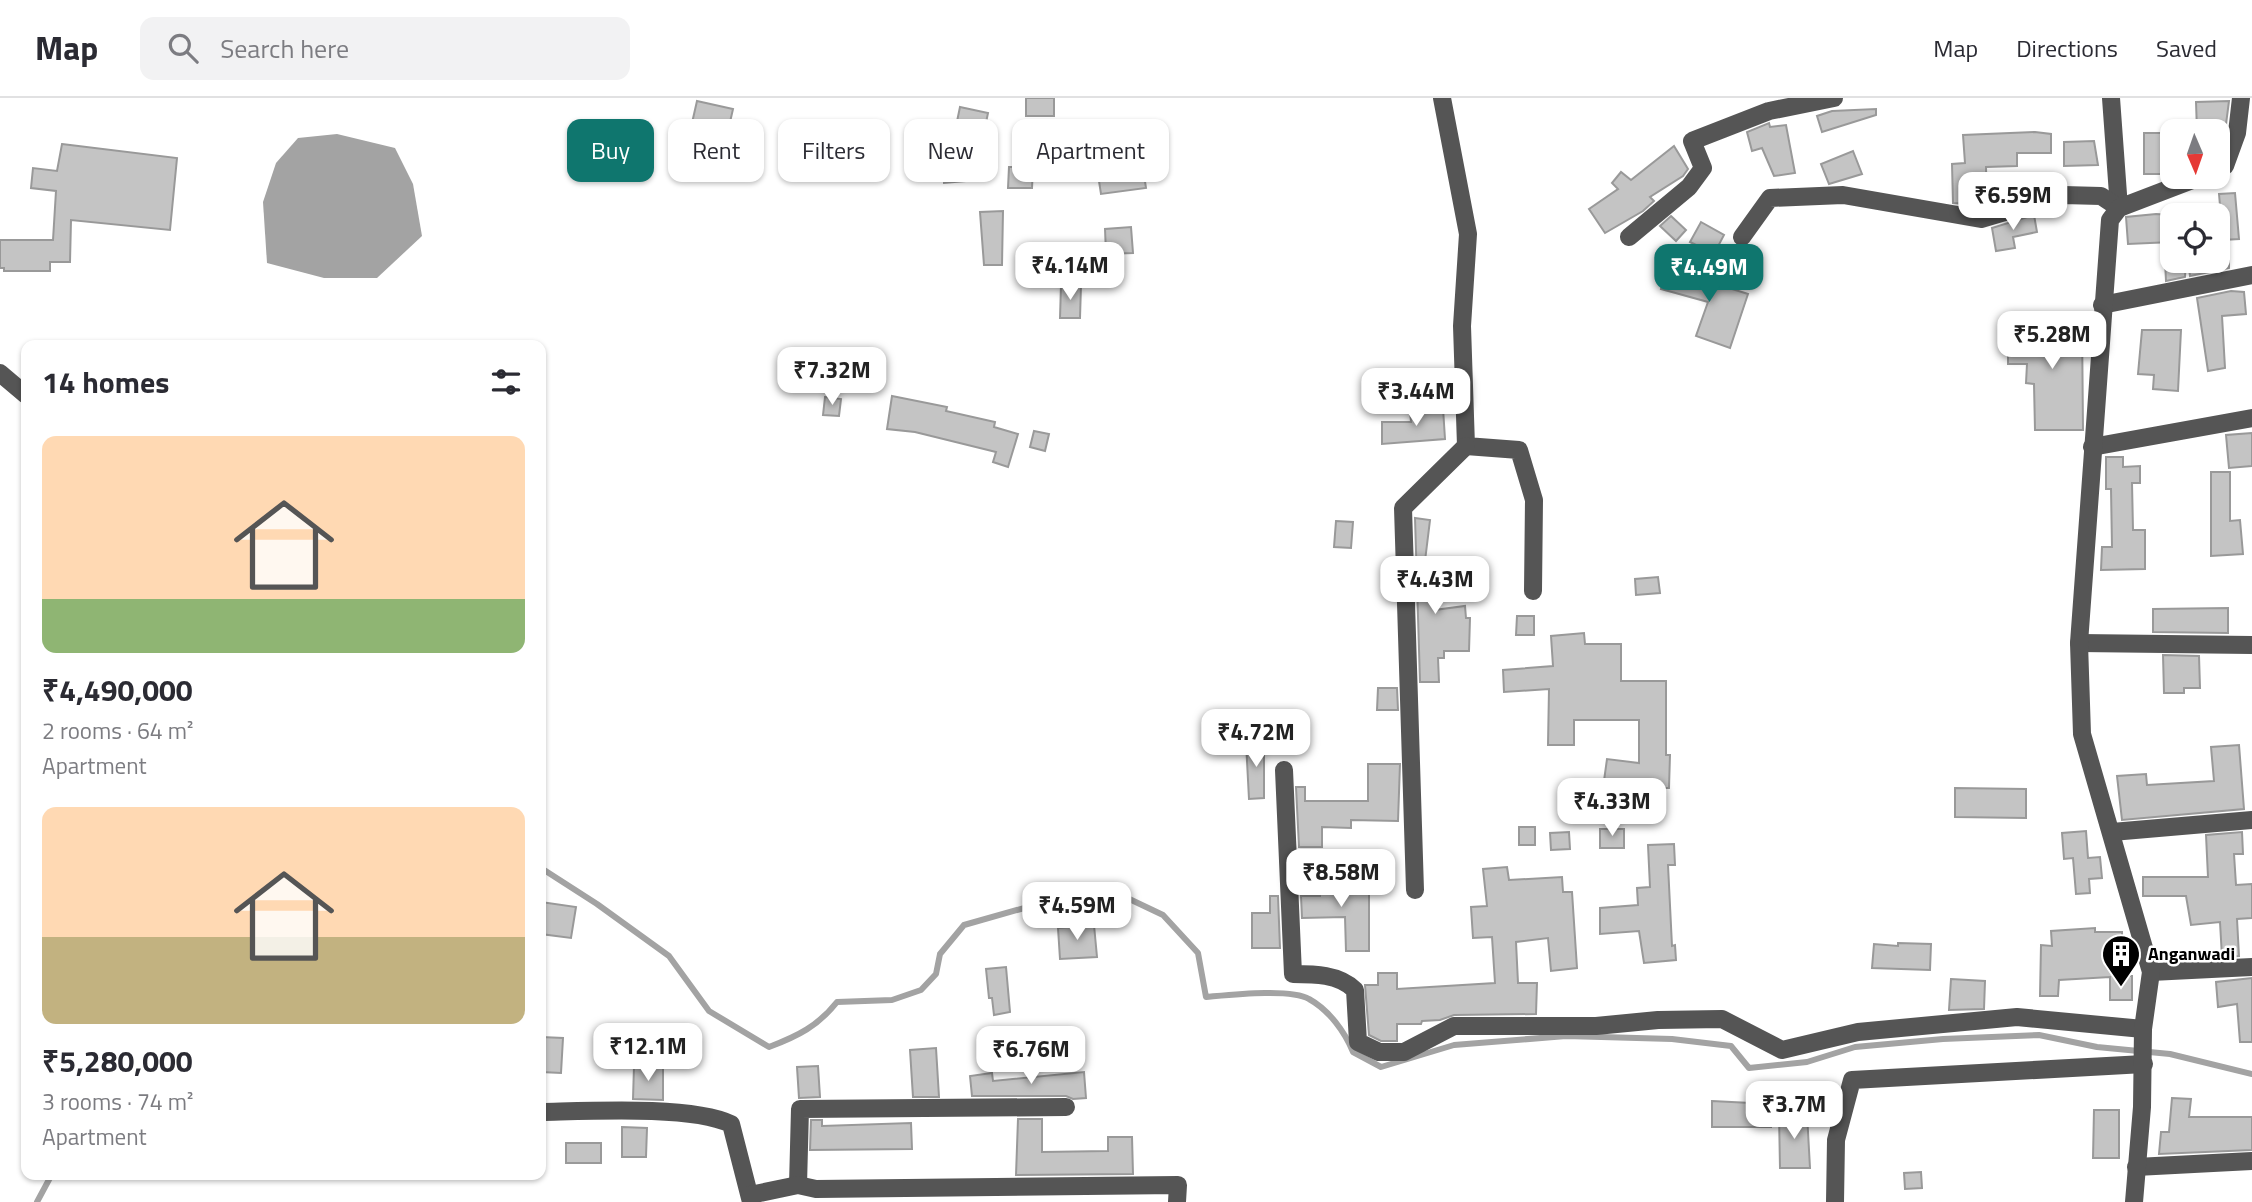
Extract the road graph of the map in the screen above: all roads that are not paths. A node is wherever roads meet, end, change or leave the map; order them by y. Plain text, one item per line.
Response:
1 (1442, 98) edge
2 (1834, 98) edge
3 (2111, 98) edge
4 (2245, 101) edge
5 (2230, 152) edge
6 (2169, 189) edge
7 (2119, 208) junction
8 (1629, 237) dead end
9 (1742, 237) dead end
10 (2252, 275) edge
11 (2102, 305) junction
12 (0, 373) edge
13 (21, 391) edge
14 (2252, 418) edge
15 (1466, 446) junction
16 (2092, 447) junction
17 (1533, 591) dead end
18 (2079, 643) junction
19 (2252, 645) edge
20 (1284, 770) dead end
21 (2252, 820) edge
22 (2112, 832) junction
23 (1415, 890) dead end
24 (2252, 967) edge
25 (2151, 972) junction
26 (2144, 1037) junction
27 (2144, 1065) junction
28 (1066, 1107) dead end
29 (546, 1112) edge
30 (2252, 1161) edge
31 (2136, 1167) junction
32 (798, 1185) junction
33 (750, 1198) edge
34 (1177, 1202) edge
35 (1835, 1202) edge
36 (2134, 1202) edge

1 - 15 street
2 - 8 street
3 - 7 street
4 - 5 street
6 - 7 street
7 - 9 street
7 - 11 street
10 - 11 street
11 - 16 street
12 - 13 street
14 - 16 street
15 - 17 street
15 - 23 street
16 - 18 street
18 - 19 street
18 - 22 street
20 - 26 street
21 - 22 street
22 - 25 street
24 - 25 street
25 - 26 street
26 - 27 street
27 - 31 street
27 - 35 street
28 - 32 street
29 - 33 street
30 - 31 street
31 - 36 street
32 - 33 street
32 - 34 street

